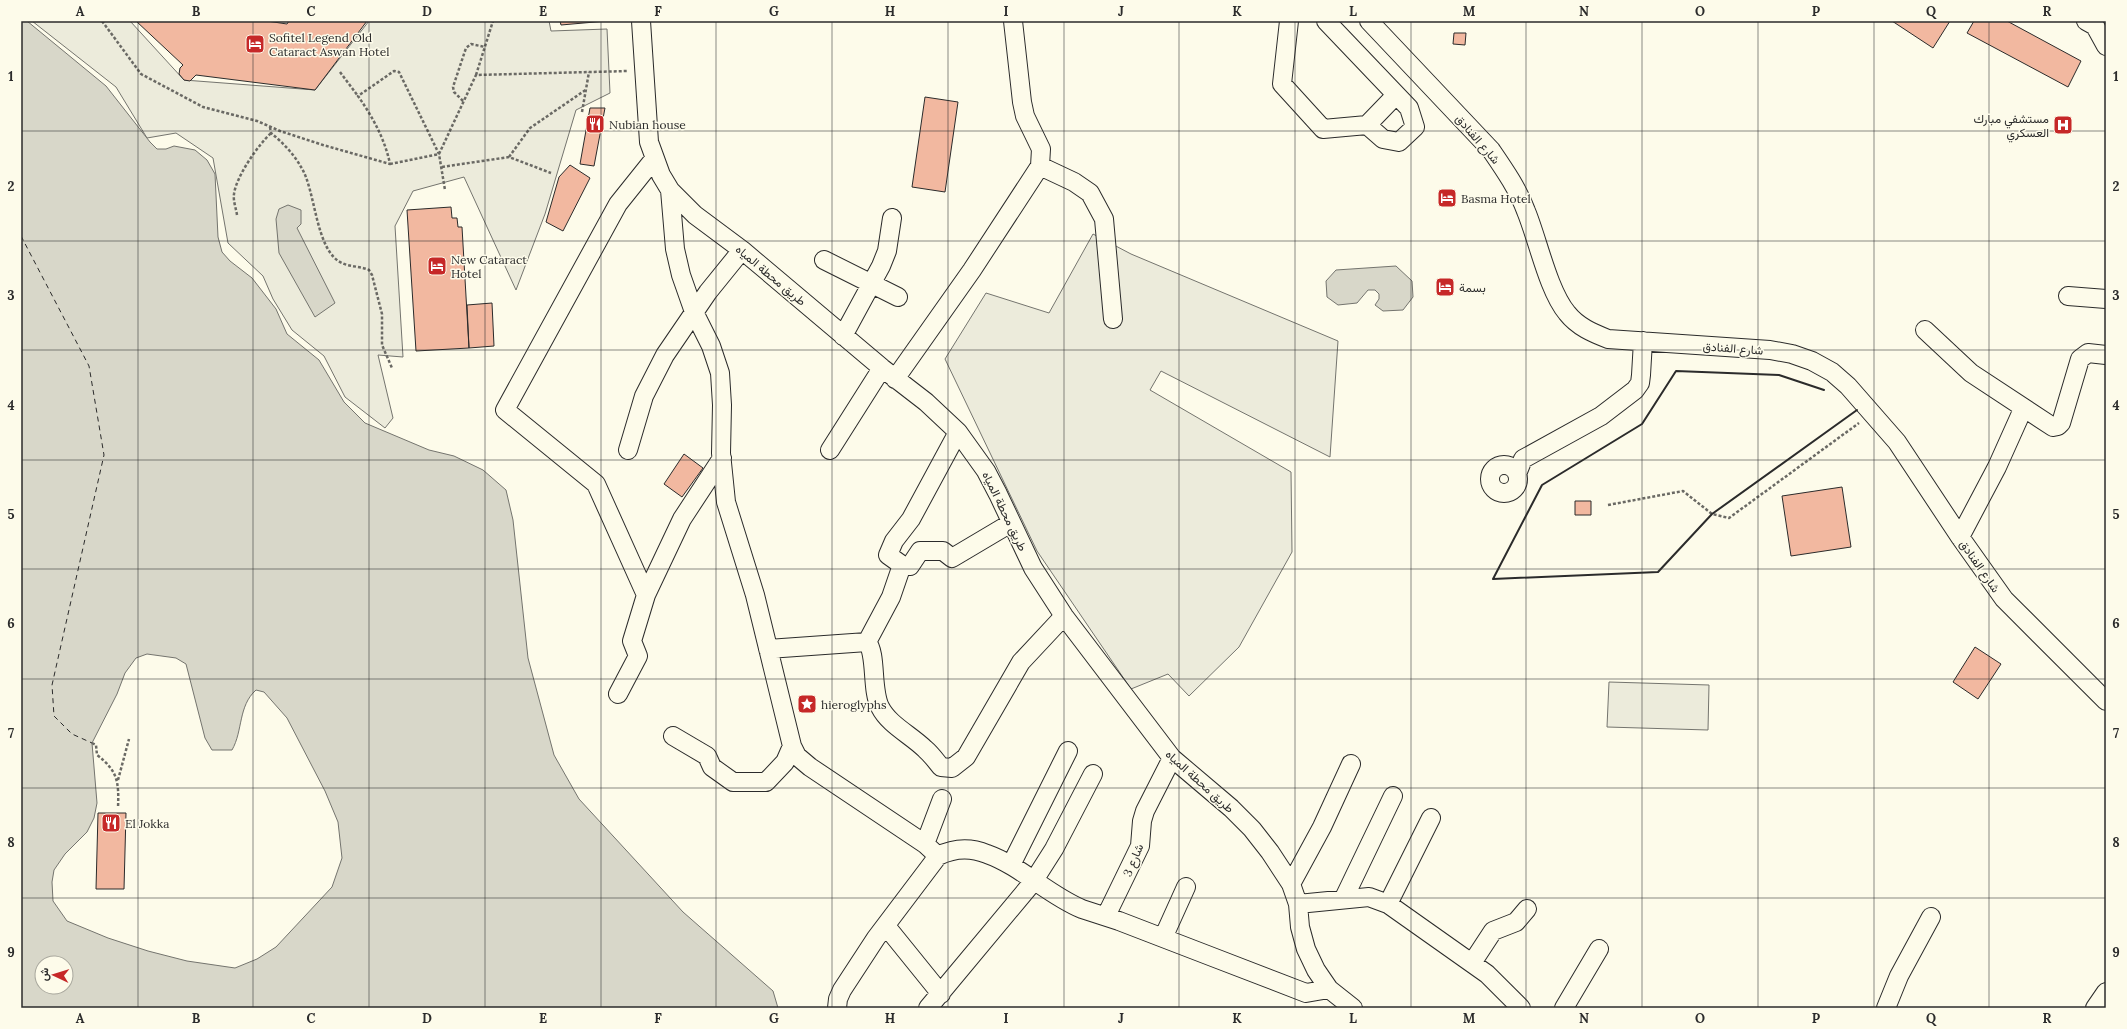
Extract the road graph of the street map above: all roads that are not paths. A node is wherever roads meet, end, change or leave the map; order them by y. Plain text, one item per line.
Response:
1 (641, 21) edge
2 (1013, 21) edge
3 (1289, 21) edge
4 (1326, 21) edge
5 (1368, 21) edge
6 (2093, 23) edge
7 (2106, 46) edge
8 (1396, 95) junction
9 (1367, 125) junction
10 (654, 159) junction
11 (1040, 166) junction
12 (670, 190) junction
13 (892, 218) dead end
14 (742, 250) junction
15 (824, 260) dead end
16 (871, 284) junction
17 (898, 296) dead end
18 (2068, 296) dead end
19 (2106, 299) edge
20 (694, 312) junction
21 (1113, 319) dead end
22 (1925, 330) dead end
23 (843, 336) junction
24 (1643, 341) junction
25 (2106, 355) edge
26 (882, 368) junction
27 (896, 379) junction
28 (2023, 409) junction
29 (958, 432) junction
30 (628, 450) dead end
31 (830, 450) dead end
32 (722, 458) junction
33 (1517, 474) dead end
34 (1011, 523) junction
35 (1960, 537) junction
36 (902, 565) junction
37 (646, 595) junction
38 (1064, 616) junction
39 (866, 642) junction
40 (768, 648) junction
41 (618, 694) dead end
42 (2106, 700) edge
43 (673, 736) dead end
44 (792, 746) junction
45 (1068, 751) dead end
46 (1172, 758) junction
47 (1351, 764) dead end
48 (1093, 774) dead end
49 (1393, 796) dead end
50 (942, 799) dead end
51 (1431, 818) dead end
52 (932, 850) junction
53 (1011, 865) junction
54 (1033, 882) junction
55 (1291, 884) junction
56 (1186, 887) dead end
57 (1344, 898) junction
58 (1298, 904) junction
59 (1388, 904) junction
60 (1527, 909) dead end
61 (1106, 916) junction
62 (1931, 917) dead end
63 (886, 926) junction
64 (1162, 938) junction
65 (1599, 949) dead end
66 (1472, 963) junction
67 (1329, 989) junction
68 (2106, 992) edge
69 (941, 994) junction
70 (1304, 1001) edge
71 (837, 1008) edge
72 (928, 1008) edge
73 (1353, 1008) edge
74 (1521, 1008) edge
75 (1564, 1008) edge
76 (1886, 1008) edge
77 (2095, 1008) edge

1 - 10 street, طريق محطة المياه
2 - 11 street
3 - 9 street
4 - 8 street
5 - 24 street, شارع الفنادق
6 - 7 street
8 - 9 street
8 - 9 street
10 - 12 street, طريق محطة المياه
10 - 37 street
11 - 21 street
11 - 27 street
12 - 14 street, طريق محطة المياه
12 - 20 street
13 - 16 street
14 - 20 street
14 - 23 street, طريق محطة المياه
15 - 16 street
16 - 17 street
16 - 23 street
18 - 19 street
20 - 30 street
20 - 32 street
22 - 28 street
23 - 26 street, طريق محطة المياه
24 - 33 street
24 - 35 street, شارع الفنادق
25 - 28 street
26 - 27 street, طريق محطة المياه
26 - 31 street
27 - 29 street, طريق محطة المياه
28 - 35 street
29 - 34 street, طريق محطة المياه
29 - 36 street
32 - 37 street
32 - 40 street
34 - 36 street
34 - 38 street, طريق محطة المياه
35 - 42 street, شارع الفنادق
36 - 39 street
37 - 41 street
38 - 39 street
38 - 46 street, طريق محطة المياه
39 - 40 street
40 - 44 street
43 - 44 street
44 - 52 street
45 - 53 street
46 - 55 street, طريق محطة المياه
46 - 61 street, شارع 3
47 - 55 street
48 - 54 street
49 - 57 street
50 - 52 street
51 - 59 street
52 - 53 street
52 - 63 street
53 - 54 street
54 - 61 street
54 - 69 street
55 - 58 street, طريق محطة المياه
56 - 64 street
57 - 58 street
57 - 59 street
58 - 67 street, طريق محطة المياه
59 - 66 street
60 - 66 street
61 - 64 street
62 - 76 street
63 - 69 street
63 - 71 street
64 - 70 street
65 - 75 street
66 - 74 street
67 - 70 street
67 - 73 street, طريق محطة المياه
68 - 77 street
69 - 72 street

